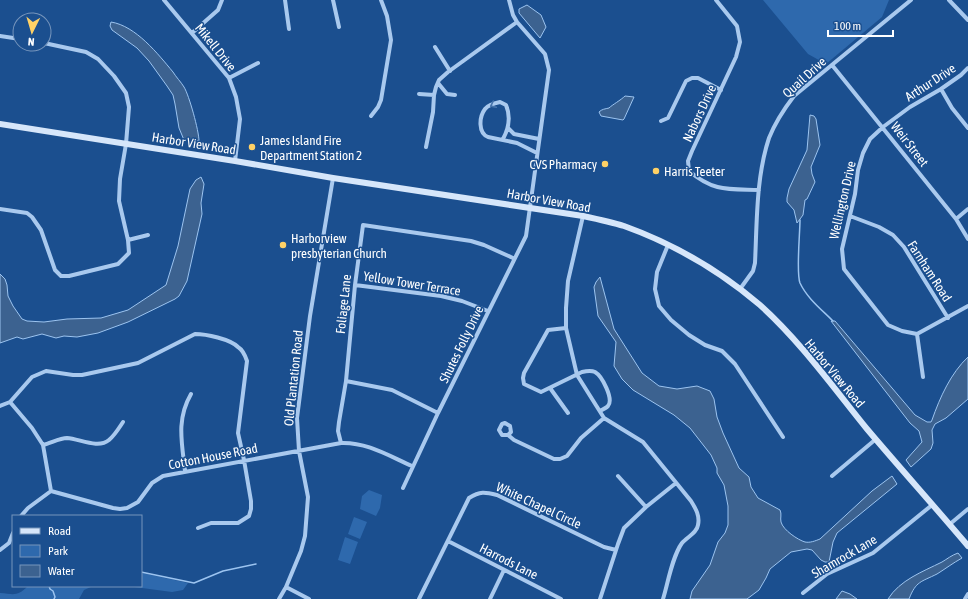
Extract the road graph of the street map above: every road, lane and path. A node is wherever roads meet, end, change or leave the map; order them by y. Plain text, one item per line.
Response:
1 (164, 0) edge
2 (222, 0) edge
3 (285, 0) edge
4 (332, 0) edge
5 (381, 0) edge
6 (509, 0) edge
7 (716, 0) edge
8 (911, 0) edge
9 (949, 0) edge
10 (968, 20) edge
11 (517, 22) junction
12 (339, 27) dead end
13 (289, 29) dead end
14 (192, 33) junction
15 (0, 36) edge
16 (12, 38) edge
17 (52, 45) edge
18 (435, 47) dead end
19 (258, 63) dead end
20 (832, 65) junction
21 (968, 68) edge
22 (450, 71) junction
23 (229, 78) junction
24 (438, 83) junction
25 (941, 89) junction
26 (721, 90) junction
27 (419, 94) dead end
28 (455, 95) dead end
29 (434, 96) junction
30 (371, 116) dead end
31 (662, 121) dead end
32 (0, 124) edge
33 (883, 127) junction
34 (508, 128) junction
35 (968, 128) edge
36 (503, 139) junction
37 (539, 139) junction
38 (126, 144) junction
39 (426, 147) dead end
40 (537, 153) junction
41 (235, 161) junction
42 (333, 178) junction
43 (758, 190) junction
44 (529, 207) junction
45 (0, 209) edge
46 (968, 209) edge
47 (583, 216) junction
48 (850, 216) junction
49 (956, 219) junction
50 (148, 235) dead end
51 (968, 239) edge
52 (128, 240) junction
53 (668, 245) junction
54 (514, 258) junction
55 (355, 285) junction
56 (740, 289) junction
57 (968, 306) edge
58 (488, 311) junction
59 (948, 318) junction
60 (566, 328) junction
61 (917, 334) junction
62 (577, 375) junction
63 (923, 377) dead end
64 (346, 381) junction
65 (550, 388) junction
66 (191, 394) dead end
67 (10, 402) junction
68 (0, 406) edge
69 (600, 411) junction
70 (438, 412) junction
71 (568, 413) dead end
72 (604, 418) junction
73 (123, 422) dead end
74 (508, 435) dead end
75 (782, 437) dead end
76 (876, 439) junction
77 (341, 443) junction
78 (43, 445) junction
79 (298, 451) junction
80 (244, 460) junction
81 (412, 466) junction
82 (185, 471) junction
83 (618, 476) dead end
84 (832, 476) dead end
85 (676, 483) junction
86 (402, 488) dead end
87 (51, 491) junction
88 (932, 505) junction
89 (646, 508) junction
90 (968, 509) edge
91 (22, 515) edge
92 (950, 524) junction
93 (198, 528) dead end
94 (12, 536) edge
95 (448, 541) junction
96 (968, 546) edge
97 (0, 550) edge
98 (616, 550) junction
99 (504, 570) junction
100 (286, 587) junction
101 (803, 593) dead end
102 (968, 594) edge
103 (279, 599) edge
104 (309, 599) edge
105 (419, 599) edge
106 (490, 599) edge
107 (561, 599) edge
108 (600, 599) edge
109 (663, 599) edge
110 (965, 599) edge

1 - 14 street, Mikell Drive
2 - 14 street
3 - 13 street
4 - 12 street
5 - 30 street
6 - 11 street
7 - 26 street, Nabors Drive
8 - 20 street, Quail Drive
9 - 10 street
11 - 22 street
11 - 37 street, Shutes Folly Drive
14 - 23 street, Mikell Drive
15 - 16 street
17 - 38 street
18 - 22 street
19 - 23 street
20 - 33 street, Weir Street
20 - 43 street, Quail Drive
21 - 25 street, Arthur Drive
22 - 24 street
23 - 41 street, Mikell Drive
24 - 28 street
24 - 29 street
25 - 33 street, Arthur Drive
25 - 35 street
26 - 31 street
26 - 43 street, Nabors Drive
27 - 29 street
29 - 39 street
32 - 38 main road, Harbor View Road
33 - 48 street, Wellington Drive
33 - 49 street, Weir Street
34 - 36 street
34 -> 36 street
34 - 37 street
36 - 40 street
37 - 40 street, Shutes Folly Drive
38 - 41 main road, Harbor View Road
38 - 52 street
40 - 44 street, Shutes Folly Drive
41 - 42 main road, Harbor View Road
42 - 44 main road, Harbor View Road
42 - 79 street, Old Plantation Road
43 - 56 street, Quail Drive
44 - 47 main road, Harbor View Road
44 - 54 street, Shutes Folly Drive
45 - 52 street
46 - 49 street
47 - 53 main road, Harbor View Road
47 - 60 street
48 - 59 street, Farnham Road
48 - 61 street, Wellington Drive
49 - 51 street, Weir Street
50 - 52 street
53 - 56 main road, Harbor View Road
53 - 75 street
54 - 55 street, Foliage Lane
54 - 58 street, Shutes Folly Drive
55 - 58 street, Yellow Tower Terrace
55 - 64 street, Foliage Lane
56 - 76 main road, Harbor View Road
57 - 59 street
58 - 70 street, Shutes Folly Drive
59 - 61 street
60 - 62 street
60 - 65 street
61 - 63 street
62 - 65 street
62 - 69 street
62 - 69 street
64 - 70 street
64 - 77 street, Foliage Lane
65 - 71 street
66 - 82 street
67 - 68 street
67 - 78 street
67 - 80 street
69 - 72 street
70 - 81 street, Shutes Folly Drive
72 - 74 street
72 - 85 street
73 - 78 street
76 - 84 street
76 - 88 main road, Harbor View Road
77 - 79 street, Cotton House Road
77 - 81 street, Cotton House Road
78 - 87 street
79 - 80 street, Cotton House Road
79 - 100 street, Old Plantation Road
80 - 82 street, Cotton House Road
80 - 93 street
81 - 86 street, Shutes Folly Drive
82 - 87 street, Cotton House Road
83 - 89 street
85 - 89 street
85 - 109 street
87 - 91 street
88 - 92 main road, Harbor View Road
88 - 101 street, Shamrock Lane
89 - 98 street
90 - 92 street
92 - 96 main road, Harbor View Road
94 - 97 street
95 - 98 street, White Chapel Circle
95 - 99 street, Harrods Lane
95 - 105 street, White Chapel Circle
98 - 108 street
99 - 106 street
99 - 107 street, Harrods Lane
100 - 103 street, Old Plantation Road
100 - 104 street
102 - 110 street

